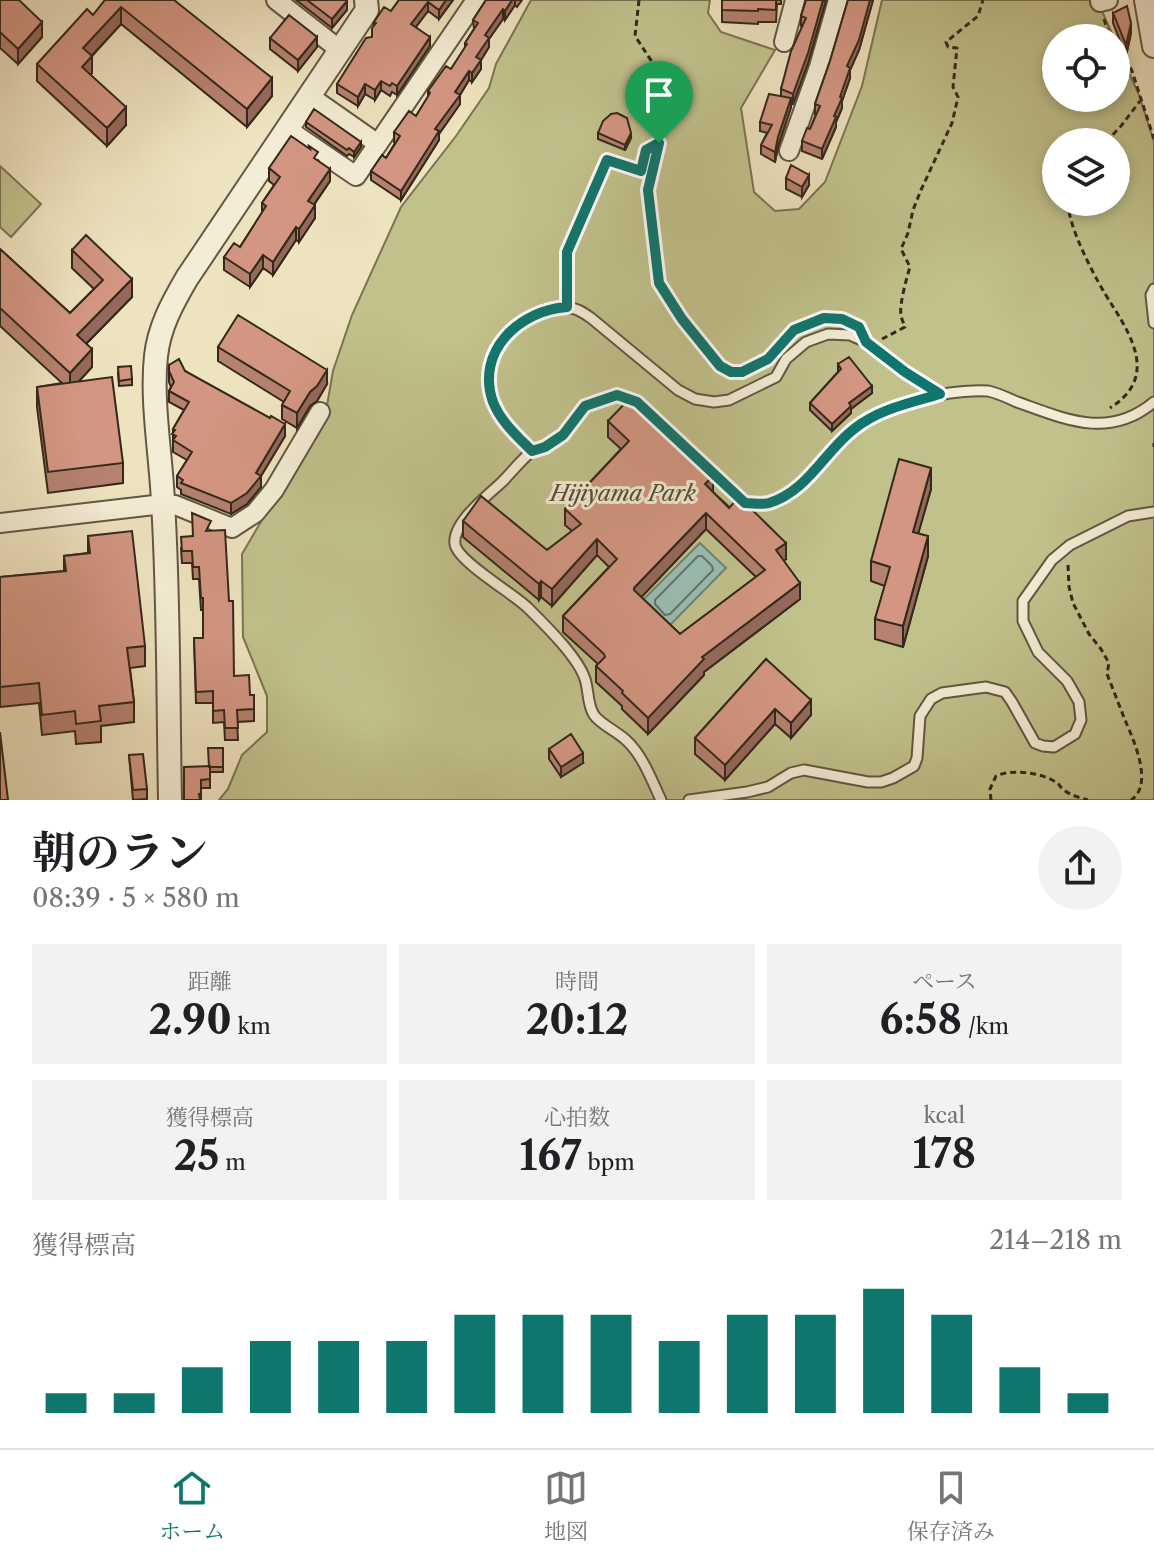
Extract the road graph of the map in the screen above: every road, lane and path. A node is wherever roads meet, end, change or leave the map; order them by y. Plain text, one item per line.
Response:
1 (276, 0) edge
2 (476, 0) edge
3 (639, 0) edge
4 (795, 0) edge
5 (838, 0) edge
6 (983, 0) edge
7 (1100, 0) edge
8 (1108, 0) edge
9 (1146, 0) edge
10 (369, 3) edge
11 (784, 42) dead end
12 (1154, 46) edge
13 (340, 50) junction
14 (1130, 67) edge
15 (1140, 101) junction
16 (318, 102) dead end
17 (1119, 128) edge
18 (287, 129) junction
19 (1154, 139) edge
20 (659, 143) junction
21 (378, 144) junction
22 (789, 151) dead end
23 (1070, 216) edge
24 (1154, 289) edge
25 (567, 307) junction
26 (1154, 323) edge
27 (1136, 338) dead end
28 (869, 344) junction
29 (940, 394) junction
30 (1132, 397) dead end
31 (1154, 402) edge
32 (1106, 409) dead end
33 (320, 412) dead end
34 (532, 451) junction
35 (163, 504) junction
36 (1154, 512) edge
37 (0, 523) edge
38 (1070, 545) junction
39 (170, 800) edge
40 (661, 800) edge
41 (689, 800) edge
42 (991, 800) edge
43 (1088, 800) edge
44 (1131, 800) edge

1 - 13 street
2 - 21 street
3 - 20 path
4 - 11 street
5 - 22 street
6 - 28 path
7 - 8 street
9 - 12 street
10 - 13 street
13 - 18 street
14 - 15 path
15 - 17 path
15 - 19 path
16 - 21 street
18 - 21 street
18 - 35 street
20 - 25 path
20 - 28 path
23 - 27 path
24 - 26 lane
25 - 28 lane
25 - 34 lane
28 - 29 lane
29 - 31 lane
29 - 34 lane
30 - 32 path
33 - 35 street
34 - 40 lane
35 - 37 street
35 - 39 street
36 - 38 lane
38 - 41 lane
38 - 44 path
42 - 43 path

